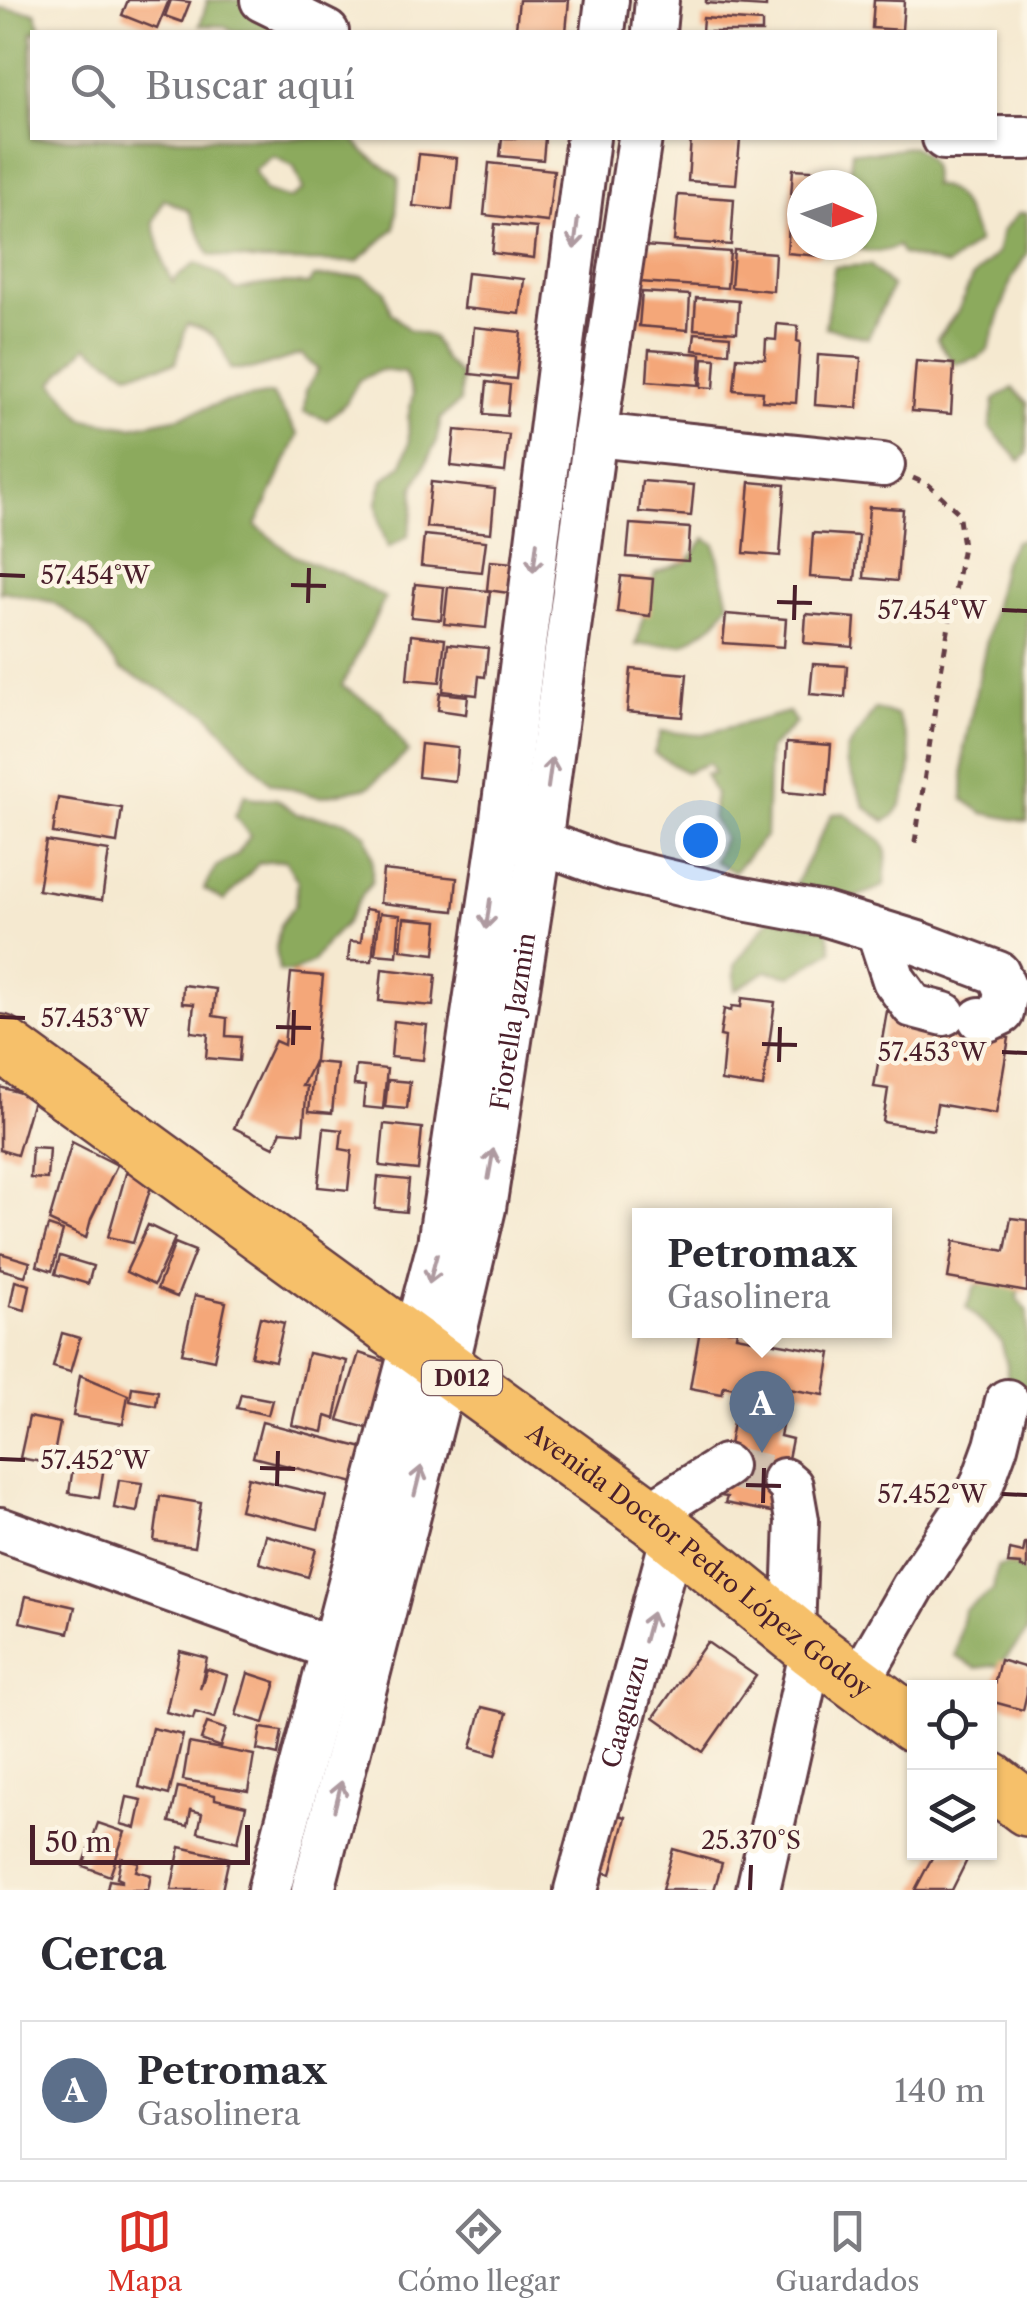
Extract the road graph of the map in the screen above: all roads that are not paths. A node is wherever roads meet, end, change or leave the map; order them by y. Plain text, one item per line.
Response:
1 (262, 0) edge
2 (608, 0) edge
3 (658, 0) edge
4 (323, 30) edge
5 (602, 30) edge
6 (654, 30) edge
7 (997, 138) edge
8 (1027, 138) edge
9 (588, 140) edge
10 (640, 140) edge
11 (595, 435) junction
12 (883, 465) road end
13 (520, 839) junction
14 (878, 931) junction
15 (0, 1043) edge
16 (430, 1355) junction
17 (1007, 1401) dead end
18 (725, 1466) dead end
19 (784, 1480) dead end
20 (660, 1525) junction
21 (0, 1528) edge
22 (802, 1641) junction
23 (353, 1656) junction
24 (858, 1683) junction
25 (907, 1720) edge
26 (997, 1785) edge
27 (1027, 1808) edge
28 (269, 1890) edge
29 (313, 1890) edge
30 (576, 1890) edge
31 (758, 1890) edge

1 - 4 street
2 - 5 street
3 - 6 street
7 - 8 street
9 -> 13 street, Fiorella Jazmin
10 - 11 street, Fiorella Jazmin
11 - 12 street
13 -> 11 street, Fiorella Jazmin
13 - 14 street
13 - 16 street, Fiorella Jazmin
14 - 14 street
15 - 16 main road, Avenida Doctor Pedro López Godoy / D012
16 - 20 main road, Avenida Doctor Pedro López Godoy / D012
16 - 23 street, Fiorella Jazmin
17 - 24 street
18 - 20 street
19 - 22 street
20 - 22 main road, Avenida Doctor Pedro López Godoy / D012
30 -> 20 street, Caaguazu
21 - 23 street
22 - 24 main road, Avenida Doctor Pedro López Godoy / D012
22 - 31 street
23 - 28 street, Fiorella Jazmin
29 -> 23 street, Fiorella Jazmin
24 - 25 main road, Avenida Doctor Pedro López Godoy / D012
26 - 27 main road

